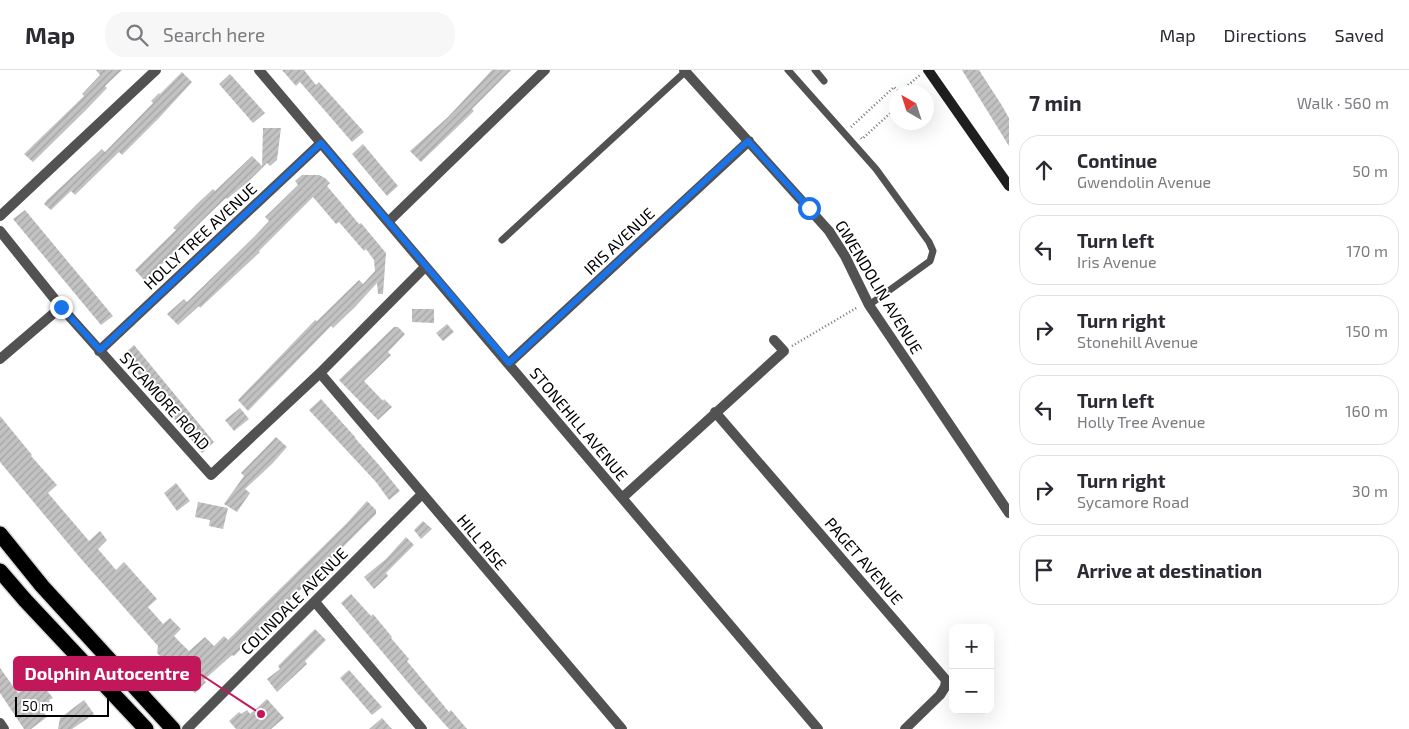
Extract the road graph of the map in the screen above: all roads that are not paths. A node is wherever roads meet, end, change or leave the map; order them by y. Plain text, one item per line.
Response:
1 (156, 70) edge
2 (258, 70) edge
3 (544, 70) edge
4 (788, 70) edge
5 (815, 70) edge
6 (927, 70) edge
7 (685, 71) edge
8 (824, 81) dead end
9 (748, 141) junction
10 (321, 143) junction
11 (1009, 186) edge
12 (0, 216) edge
13 (388, 222) junction
14 (0, 231) edge
15 (502, 240) dead end
16 (426, 267) junction
17 (868, 303) junction
18 (61, 307) junction
19 (774, 340) dead end
20 (100, 350) junction
21 (0, 359) edge
22 (509, 363) junction
23 (320, 373) junction
24 (715, 412) junction
25 (422, 494) junction
26 (622, 498) junction
27 (1009, 513) edge
28 (0, 534) edge
29 (0, 570) edge
30 (315, 602) junction
31 (0, 723) edge
32 (4, 729) edge
33 (146, 729) edge
34 (173, 729) edge
35 (187, 729) edge
36 (422, 729) edge
37 (622, 729) edge
38 (818, 729) edge
39 (905, 729) edge

1 - 12 street
2 - 10 street, STONEHILL AVENUE
3 - 13 street
4 - 17 lane
5 - 8 lane
6 - 11 street
7 - 9 street, GWENDOLIN AVENUE
7 - 15 lane
9 - 17 street, GWENDOLIN AVENUE
9 - 22 street, IRIS AVENUE
10 - 13 street, STONEHILL AVENUE
10 - 20 street, HOLLY TREE AVENUE
13 - 16 street, STONEHILL AVENUE
14 - 18 street, SYCAMORE ROAD
16 - 22 street, STONEHILL AVENUE
16 - 23 street
17 - 27 street, GWENDOLIN AVENUE
18 - 20 street, SYCAMORE ROAD
18 - 21 street
19 - 24 street
20 - 23 street, SYCAMORE ROAD
22 - 26 street, STONEHILL AVENUE
23 - 25 street, HILL RISE
24 - 26 street
24 - 39 street, PAGET AVENUE
25 - 30 street, COLINDALE AVENUE
25 - 37 street, HILL RISE
26 - 38 street, STONEHILL AVENUE
28 - 34 highway
29 - 33 highway
30 - 35 street, COLINDALE AVENUE
30 - 36 street
31 - 32 street

